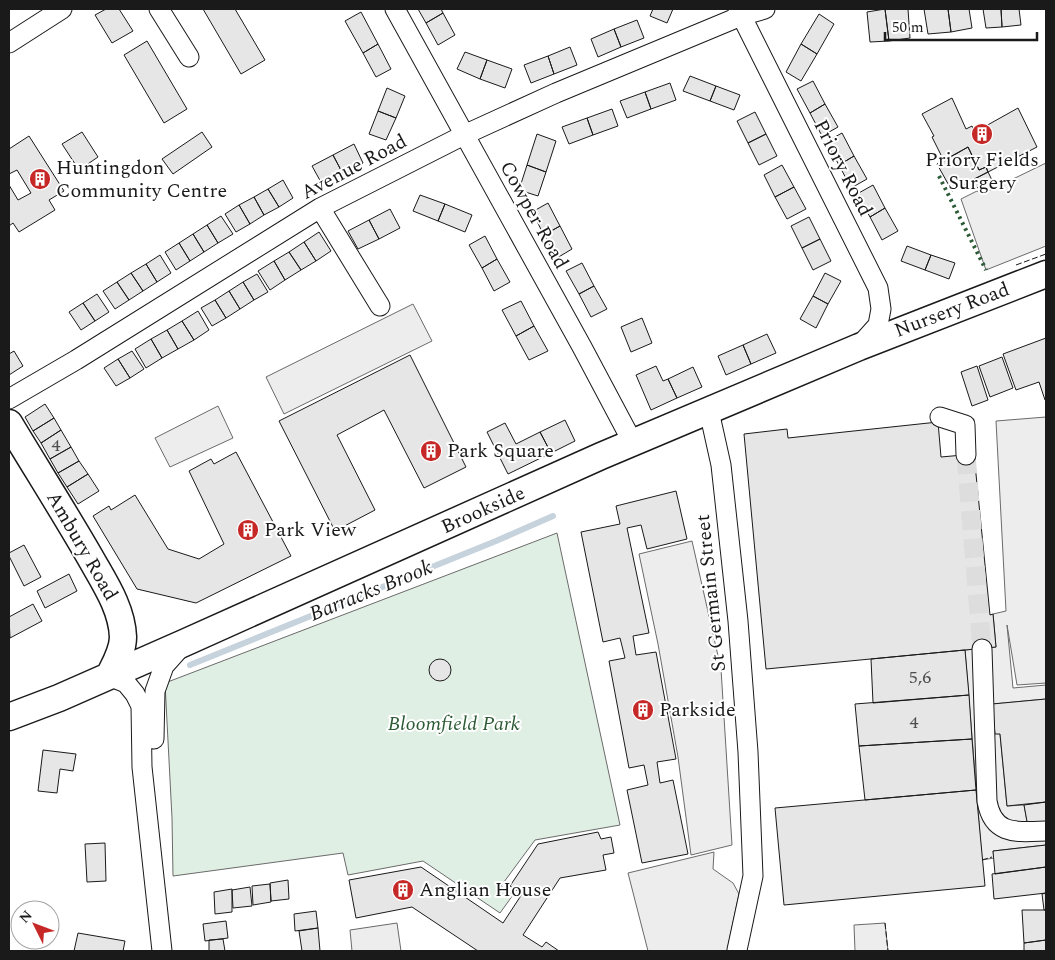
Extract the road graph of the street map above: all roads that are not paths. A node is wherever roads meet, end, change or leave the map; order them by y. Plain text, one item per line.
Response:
1 (62, 9) edge
2 (159, 9) edge
3 (394, 9) edge
4 (765, 9) edge
5 (740, 13) edge
6 (9, 43) edge
7 (189, 57) dead end
8 (464, 135) junction
9 (320, 208) junction
10 (1046, 274) edge
11 (380, 306) dead end
12 (859, 347) junction
13 (9, 399) edge
14 (709, 411) junction
15 (940, 417) dead end
16 (9, 423) edge
17 (633, 443) junction
18 (966, 455) tunnel mouth
19 (184, 643) junction
20 (982, 649) tunnel mouth
21 (109, 676) junction
22 (9, 717) edge
23 (148, 809) junction
24 (1046, 831) edge
25 (737, 950) edge
26 (162, 951) edge

1 - 6 street
2 - 7 street
3 - 8 street, Cowper Road
4 - 5 street, Avenue Road
5 - 8 street, Avenue Road
5 - 12 street, Priory Road
8 - 9 street, Avenue Road
8 - 17 street, Cowper Road
9 - 11 street
9 - 13 street, Avenue Road
10 - 12 main road, Nursery Road
12 - 14 main road, Brookside
14 - 17 main road, Brookside
14 - 25 street, St Germain Street
15 - 18 street
16 - 21 main road, Ambury Road
17 - 19 main road, Brookside
19 - 21 main road, Brookside
19 - 23 street
20 - 24 street
21 - 22 main road, Brookside
21 - 23 street
23 - 26 street

